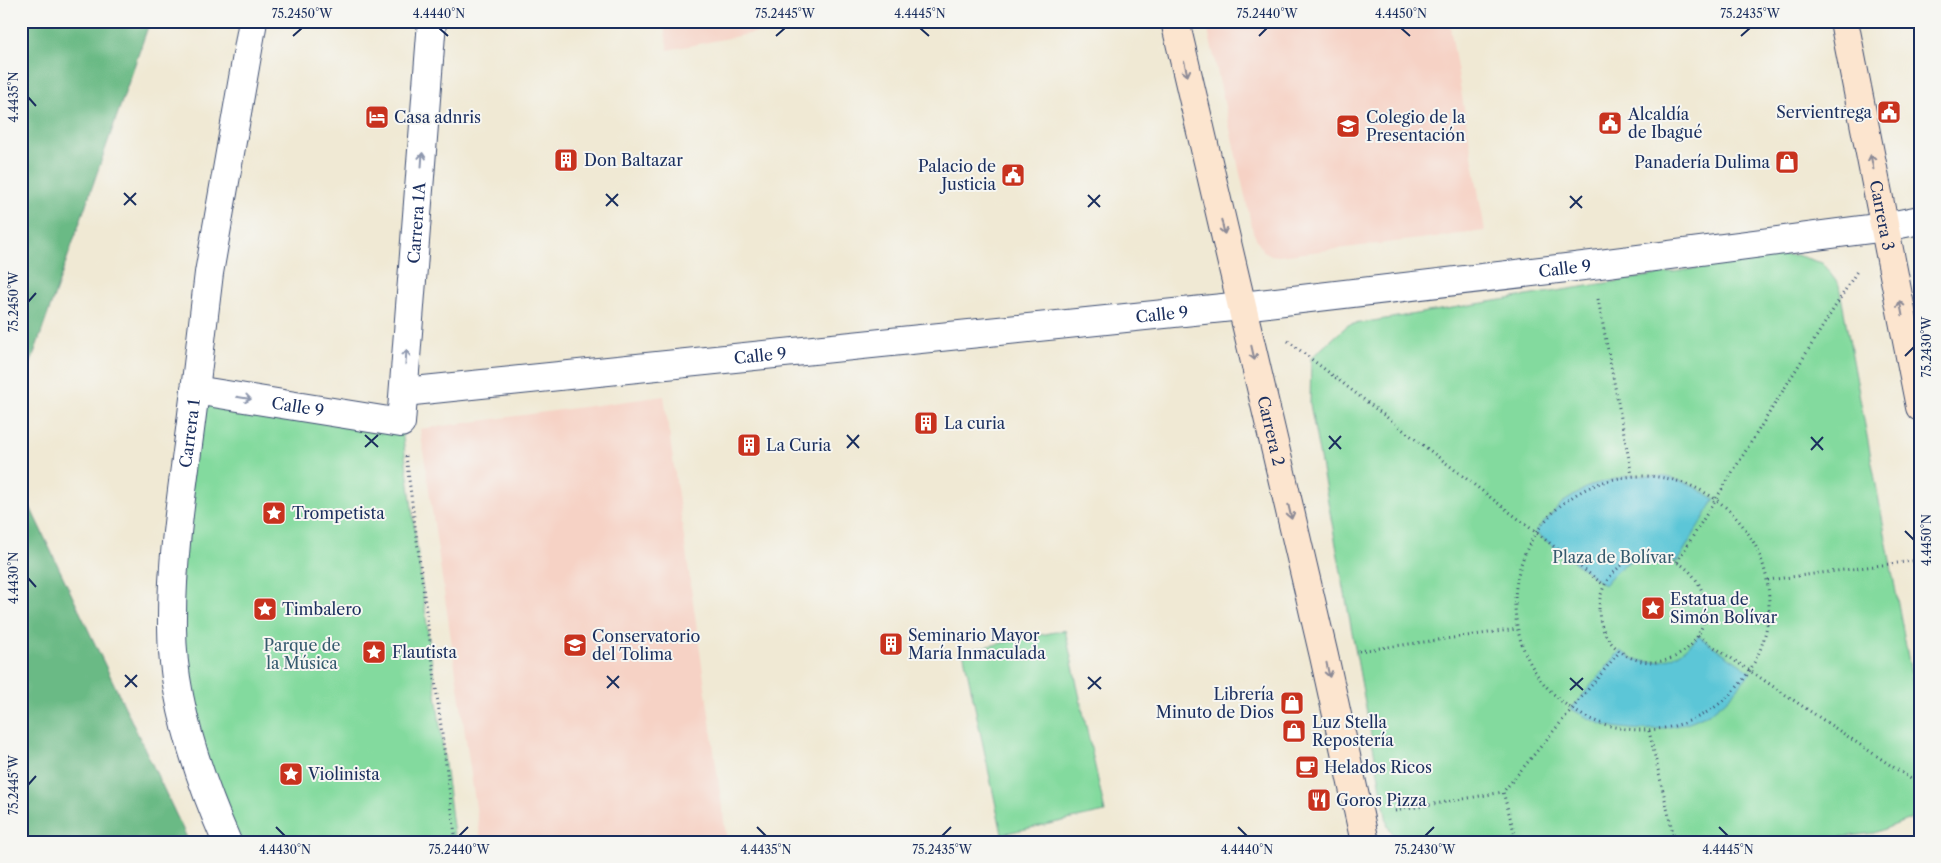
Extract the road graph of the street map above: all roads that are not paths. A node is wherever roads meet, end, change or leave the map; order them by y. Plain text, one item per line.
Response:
1 (253, 21) edge
2 (432, 21) edge
3 (1174, 21) edge
4 (1844, 21) edge
5 (1920, 220) edge
6 (1885, 227) junction
7 (1242, 306) junction
8 (195, 390) junction
9 (404, 392) junction
10 (1920, 407) edge
11 (401, 423) joint
12 (1362, 830) edge
13 (227, 842) edge

1 - 8 street, Carrera 1
9 -> 2 street, Carrera 1A
3 -> 7 main road, Carrera 2
6 -> 4 main road, Carrera 3
5 - 6 street, Calle 9
6 - 7 street, Calle 9
10 -> 6 main road, Carrera 3
7 - 9 street, Calle 9
7 -> 12 main road, Carrera 2
8 -> 11 street, Calle 9
8 - 13 street, Carrera 1
9 - 11 street, Carrera 1A

